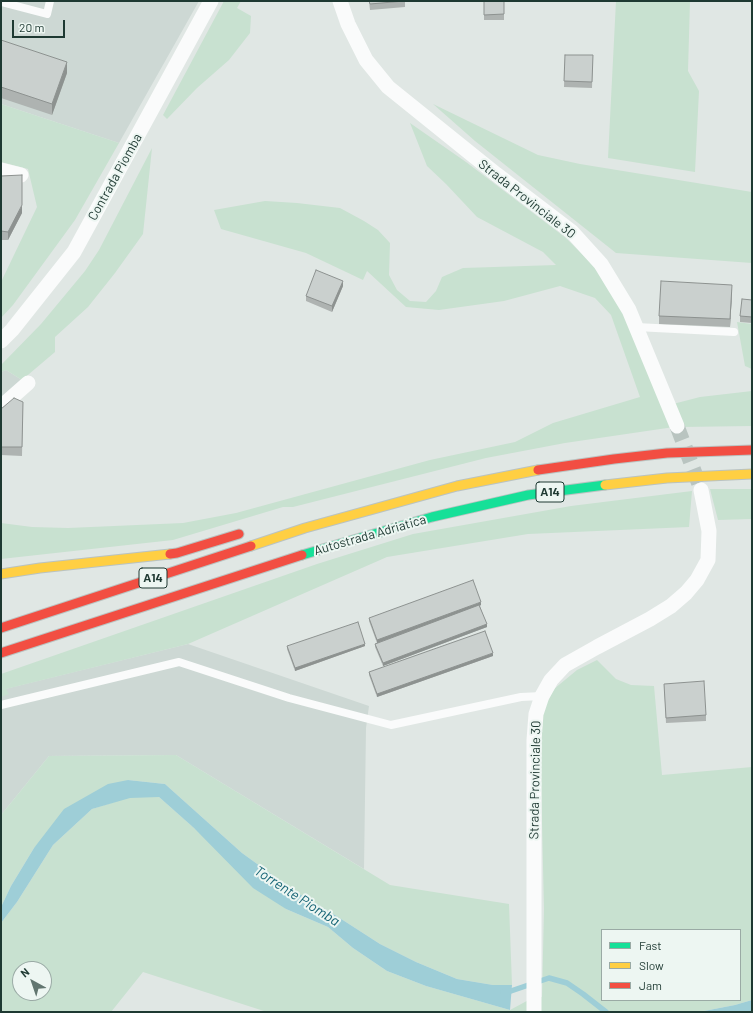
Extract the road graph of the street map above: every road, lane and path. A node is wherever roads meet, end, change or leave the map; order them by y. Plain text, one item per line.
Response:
1 (50, 1) edge
2 (211, 1) edge
3 (340, 1) edge
4 (1, 2) edge
5 (1, 170) edge
6 (21, 175) edge
7 (636, 327) junction
8 (734, 332) dead end
9 (1, 342) edge
10 (28, 383) dead end
11 (1, 407) edge
12 (677, 426) tunnel mouth
13 (752, 450) edge
14 (752, 474) edge
15 (701, 490) tunnel mouth
16 (292, 523) dead end
17 (305, 528) junction
18 (250, 531) dead end
19 (1, 574) edge
20 (96, 622) junction
21 (1, 628) edge
22 (80, 638) dead end
23 (1, 653) edge
24 (542, 696) junction
25 (1, 705) edge
26 (534, 1012) edge

1 - 4 lane
2 - 9 street, Contrada Piomba
3 - 7 street, Strada Provinciale 30
5 - 6 street
7 - 8 lane
7 - 12 street, Strada Provinciale 30
10 - 11 street
13 - 17 highway, Autostrada Adriatica / A14
14 - 20 highway, Autostrada Adriatica / A14
15 - 24 street, Strada Provinciale 30
16 - 17 highway
17 - 21 highway, Autostrada Adriatica / A14
18 - 19 highway
20 - 22 highway
20 - 23 highway, Autostrada Adriatica / A14
24 - 25 lane
24 - 26 street, Strada Provinciale 30

